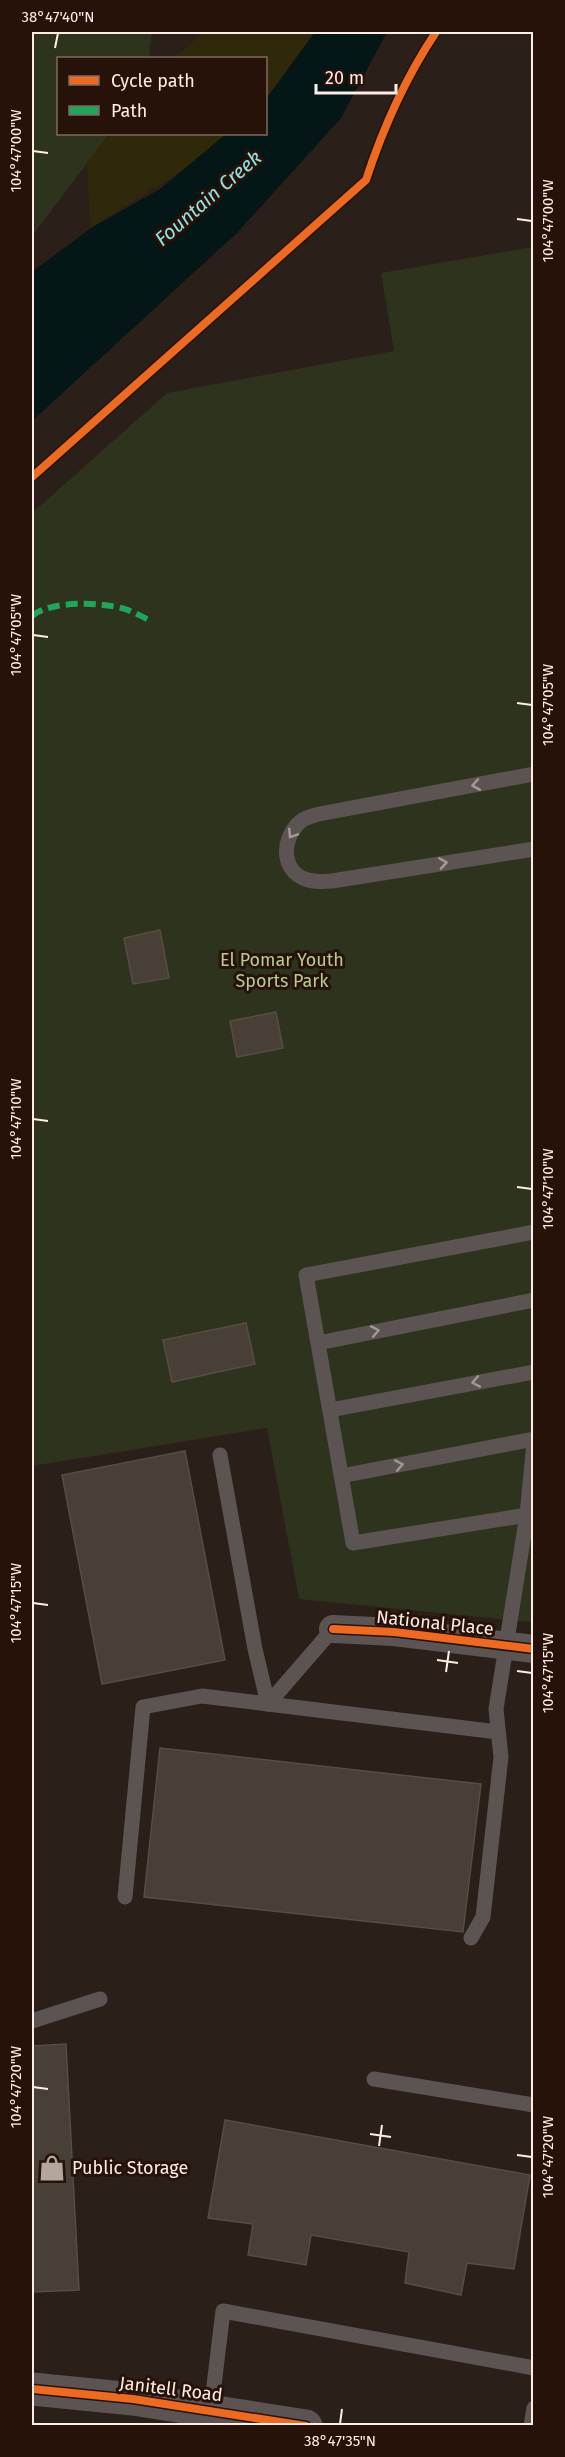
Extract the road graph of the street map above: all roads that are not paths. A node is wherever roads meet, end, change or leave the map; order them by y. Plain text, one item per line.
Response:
1 (534, 774) edge
2 (534, 849) edge
3 (534, 1232) edge
4 (534, 1300) edge
5 (318, 1342) junction
6 (534, 1372) edge
7 (330, 1410) junction
8 (534, 1438) edge
9 (534, 1443) edge
10 (220, 1455) dead end
11 (341, 1476) junction
12 (527, 1515) junction
13 (333, 1629) joint
14 (520, 1648) edge
15 (268, 1704) junction
16 (498, 1732) junction
17 (125, 1897) dead end
18 (471, 1938) dead end
19 (100, 1999) dead end
20 (32, 2021) edge
21 (374, 2079) dead end
22 (534, 2105) edge
23 (534, 2368) edge
24 (32, 2389) edge
25 (534, 2408) edge
26 (211, 2410) junction
27 (306, 2426) edge
28 (531, 2426) edge

1 -> 2 lane
3 - 5 lane
5 -> 4 lane
5 - 7 lane
6 -> 7 lane
7 - 11 lane
11 -> 8 lane
9 - 12 lane
10 - 15 lane
11 - 12 lane
12 - 14 lane
13 - 14 street, National Place
13 - 15 lane
14 - 16 lane
15 - 16 lane
15 - 17 lane
16 - 18 lane
19 - 20 lane
21 - 22 lane
23 - 26 lane
24 - 26 street, Janitell Road
25 - 28 lane
26 - 27 street, Janitell Road

